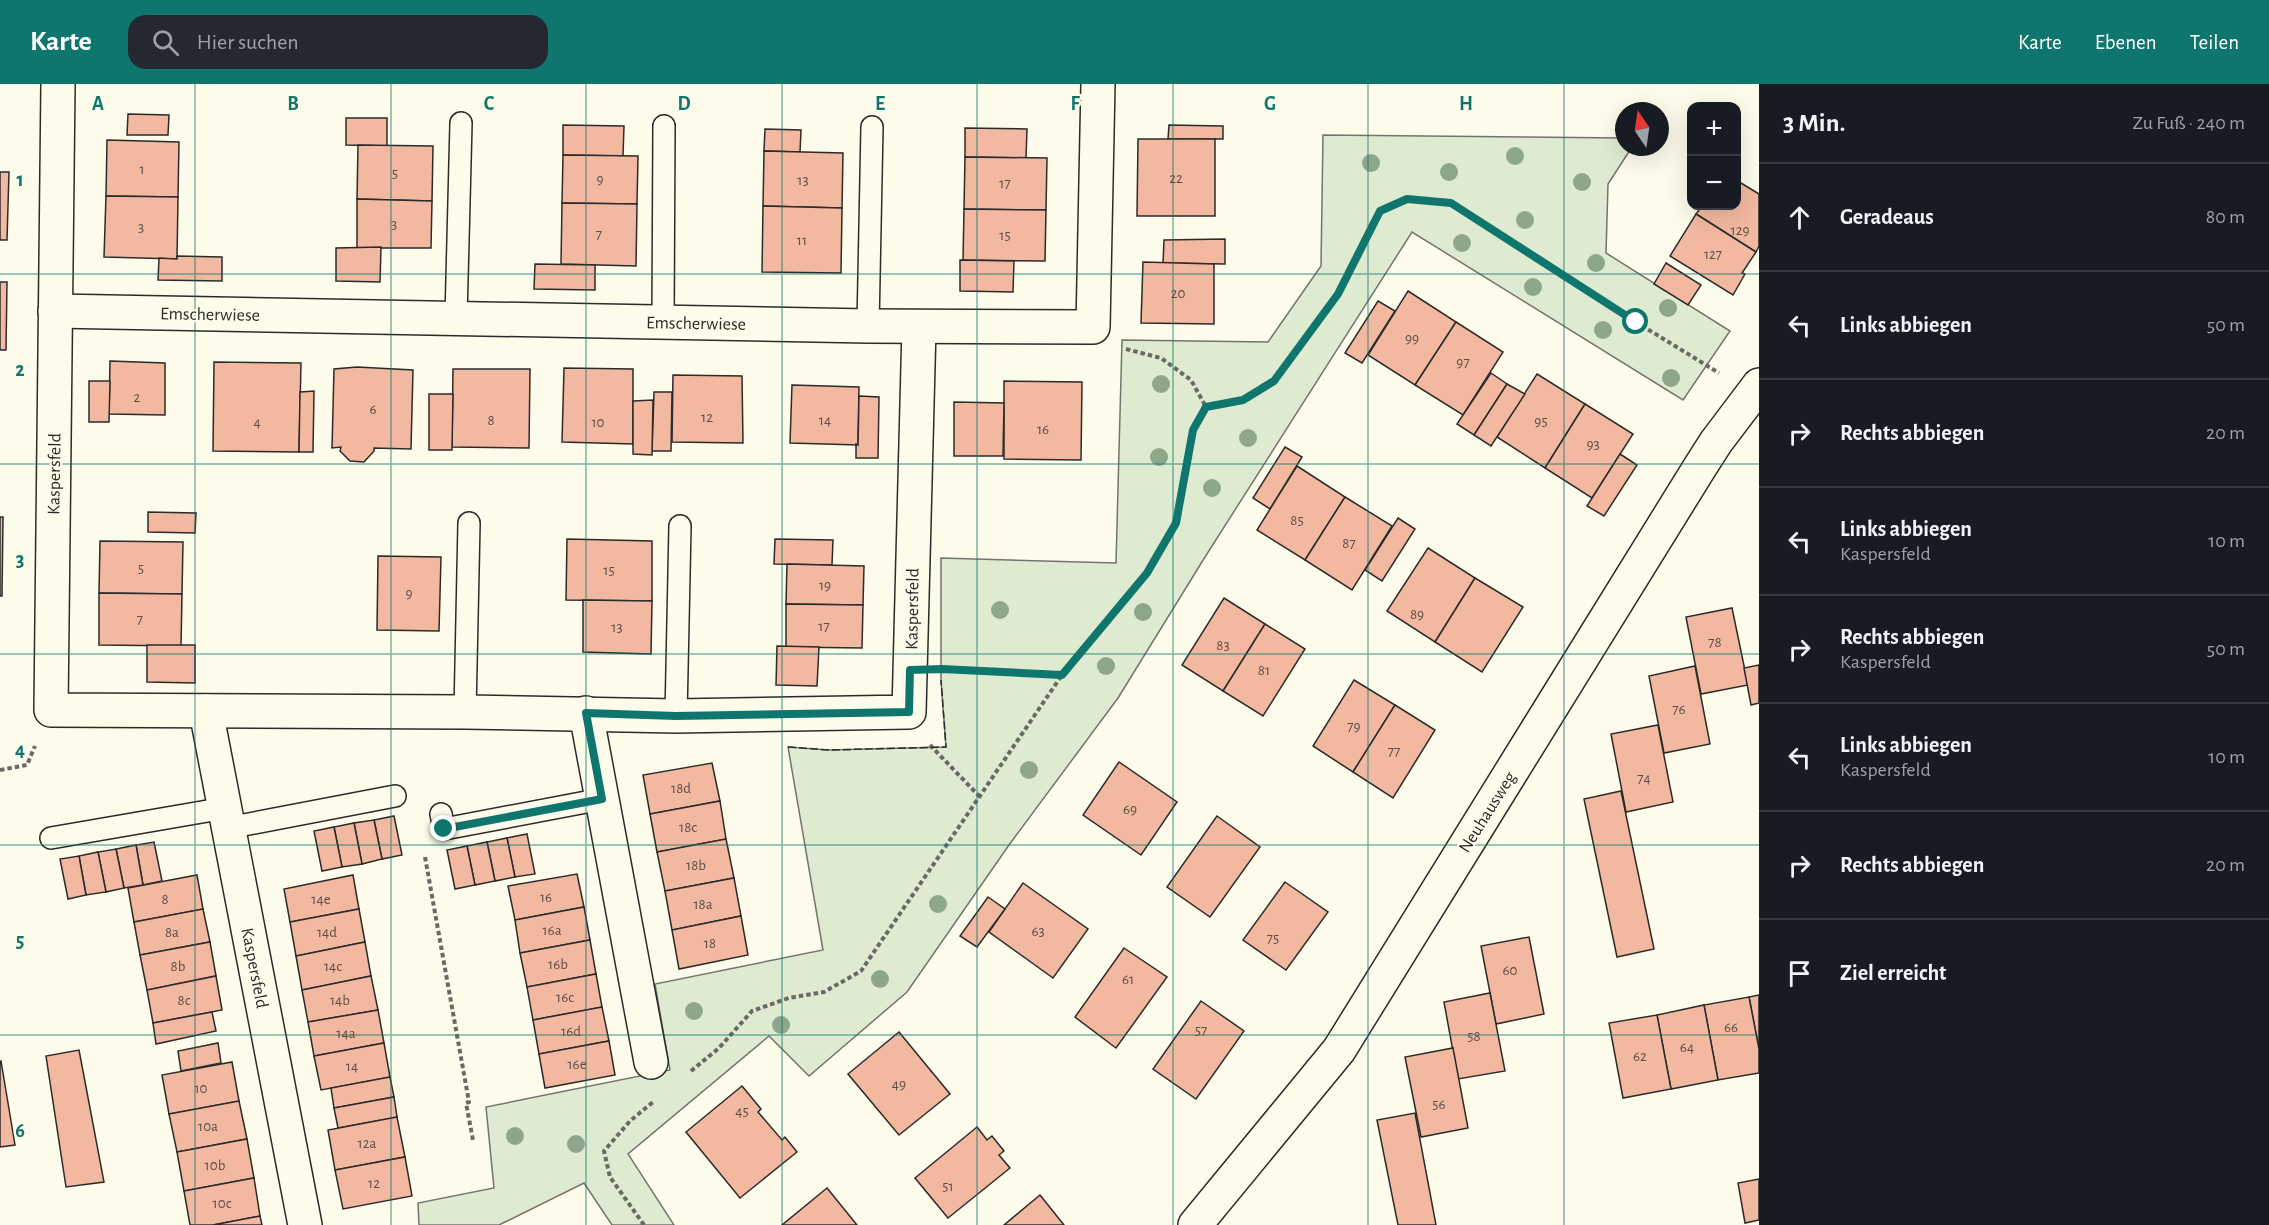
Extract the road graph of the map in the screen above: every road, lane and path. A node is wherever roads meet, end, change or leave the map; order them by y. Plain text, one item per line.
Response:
1 (58, 84) edge
2 (1098, 84) edge
3 (461, 123) dead end
4 (664, 126) dead end
5 (872, 127) dead end
6 (56, 311) junction
7 (456, 318) junction
8 (663, 322) junction
9 (868, 326) junction
10 (919, 327) junction
11 (1094, 327) junction
12 (1756, 389) edge
13 (1206, 407) junction
14 (469, 523) dead end
15 (680, 526) dead end
16 (910, 670) junction
17 (1062, 675) junction
18 (206, 711) junction
19 (465, 711) junction
20 (909, 712) junction
21 (586, 713) junction
22 (676, 716) junction
23 (395, 796) dead end
24 (980, 796) junction
25 (602, 799) junction
26 (441, 814) dead end
27 (226, 818) junction
28 (51, 838) dead end
29 (423, 847) dead end
30 (651, 1062) dead end
31 (683, 1077) dead end
32 (656, 1099) dead end
33 (473, 1140) dead end
34 (305, 1225) edge
35 (644, 1225) edge
36 (1195, 1225) edge

1 - 6 street, Kaspersfeld
2 - 11 street
3 - 7 lane
4 - 8 lane
5 - 9 lane
6 - 7 street, Emscherwiese
6 - 18 street, Kaspersfeld
7 - 8 street, Emscherwiese
8 - 9 street, Emscherwiese
9 - 10 street, Emscherwiese
10 - 11 street, Emscherwiese
10 - 16 street, Kaspersfeld
11 - 13 path
12 - 13 path
12 - 36 street, Neuhausweg
13 - 17 path
14 - 19 lane
15 - 22 lane
16 - 17 path
16 - 20 street, Kaspersfeld
17 - 24 path
18 - 19 street, Kaspersfeld
18 - 27 street, Kaspersfeld
19 - 21 street, Kaspersfeld
20 - 22 street, Kaspersfeld
20 - 24 path
21 - 22 street, Kaspersfeld
21 - 25 street
23 - 27 lane
24 - 31 path
25 - 26 lane
25 - 30 street
27 - 28 lane
27 - 34 street, Kaspersfeld
29 - 33 path
32 - 35 path

